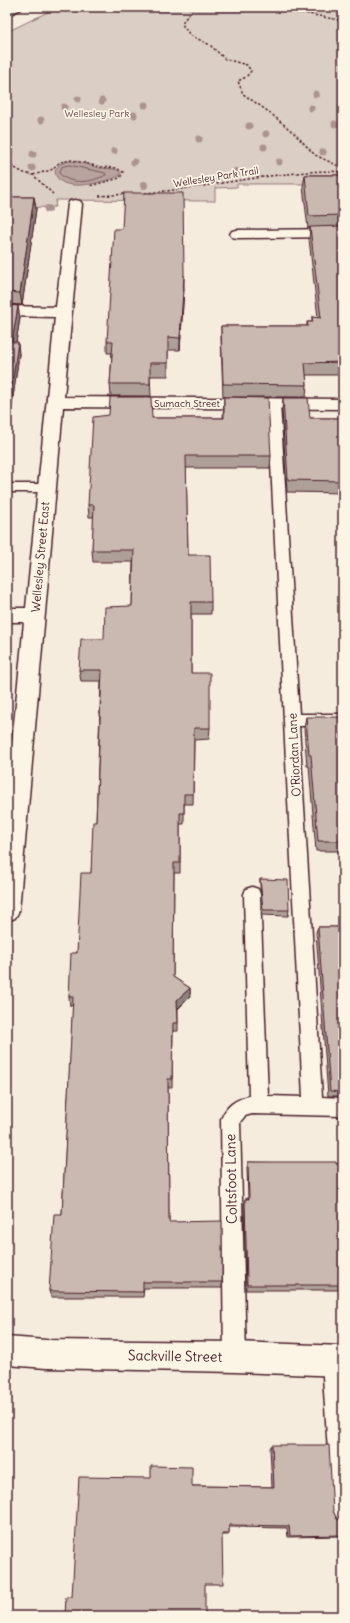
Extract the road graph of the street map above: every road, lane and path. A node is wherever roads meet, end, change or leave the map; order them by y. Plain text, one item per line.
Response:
1 (17, 7) edge
2 (188, 7) edge
3 (275, 7) edge
4 (316, 7) edge
5 (7, 12) edge
6 (308, 14) junction
7 (343, 20) edge
8 (14, 151) dead end
9 (7, 157) edge
10 (7, 164) edge
11 (343, 168) edge
12 (343, 172) edge
13 (33, 175) junction
14 (87, 187) dead end
15 (143, 193) edge
16 (54, 194) dead end
17 (128, 194) edge
18 (97, 196) dead end
19 (75, 204) dead end
20 (343, 233) edge
21 (237, 234) dead end
22 (7, 311) edge
23 (63, 312) junction
24 (55, 402) junction
25 (274, 404) junction
26 (343, 404) edge
27 (7, 488) edge
28 (46, 488) junction
29 (7, 614) edge
30 (35, 615) junction
31 (293, 720) junction
32 (343, 720) edge
33 (252, 894) dead end
34 (7, 911) edge
35 (260, 1105) junction
36 (313, 1106) junction
37 (343, 1106) edge
38 (7, 1351) edge
39 (235, 1357) junction
40 (338, 1361) edge
41 (343, 1512) edge

1 - 5 street
2 - 11 path
3 - 6 path
4 - 6 path
6 - 7 path
8 - 9 path
10 - 13 path
12 - 15 path, Wellesley Park Trail
13 - 14 path
13 - 16 path
17 - 18 path
19 - 23 street, Wellesley Street East
20 - 21 street
22 - 23 street
23 - 24 street, Wellesley Street East
24 - 25 street, Sumach Street
24 - 28 street, Wellesley Street East
25 - 26 street, Sumach Street
25 - 31 lane, O'Riordan Lane
27 - 28 lane
28 - 30 street, Wellesley Street East
29 - 30 street
30 - 34 street, Wellesley Street East
31 - 32 lane
31 - 36 lane, O'Riordan Lane
33 - 35 lane
35 - 36 lane, Coltsfoot Lane
35 - 39 lane, Coltsfoot Lane
36 - 37 lane, Coltsfoot Lane
38 - 39 street, Sackville Street
39 - 40 street, Sackville Street
40 - 41 lane

